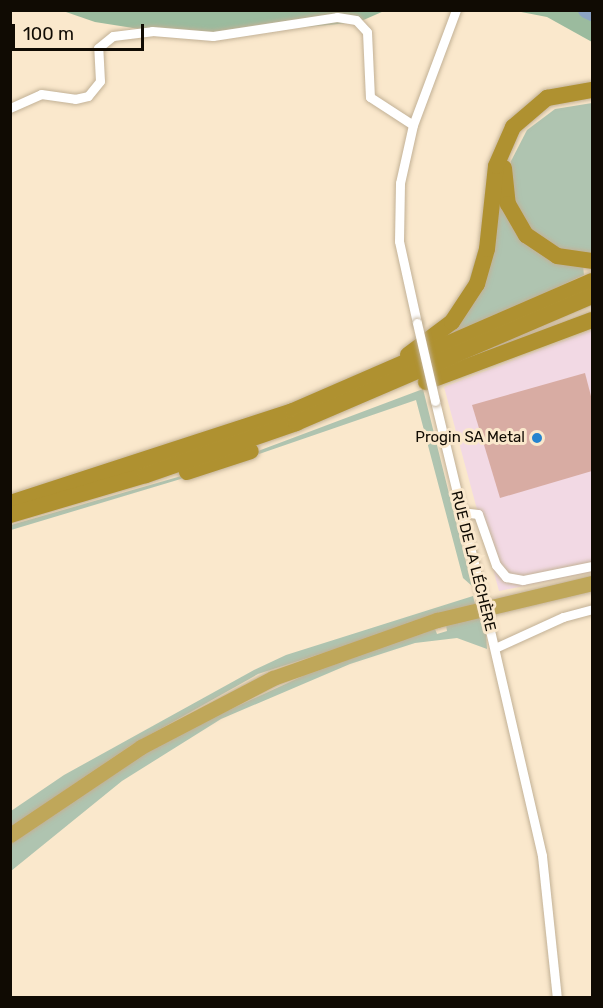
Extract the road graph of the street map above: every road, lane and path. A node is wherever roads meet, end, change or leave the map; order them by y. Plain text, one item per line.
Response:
1 (456, 10) edge
2 (592, 90) edge
3 (592, 98) edge
4 (10, 108) edge
5 (413, 125) junction
6 (592, 261) edge
7 (592, 282) edge
8 (592, 296) edge
9 (592, 320) edge
10 (351, 388) junction
11 (10, 503) edge
12 (461, 512) junction
13 (10, 515) edge
14 (10, 523) edge
15 (592, 566) edge
16 (592, 583) edge
17 (592, 609) edge
18 (495, 648) junction
19 (10, 835) edge
20 (558, 998) edge

1 - 5 street, RUE DE LA LÉCHÈRE
2 - 10 highway
3 - 6 highway
4 - 5 street
5 - 12 street, RUE DE LA LÉCHÈRE, bridge
7 - 10 highway
8 - 13 highway
9 - 14 highway
10 - 11 highway
12 - 15 street
12 - 18 street, RUE DE LA LÉCHÈRE, bridge
16 - 19 highway
17 - 18 street
18 - 20 street, RUE DE LA LÉCHÈRE

